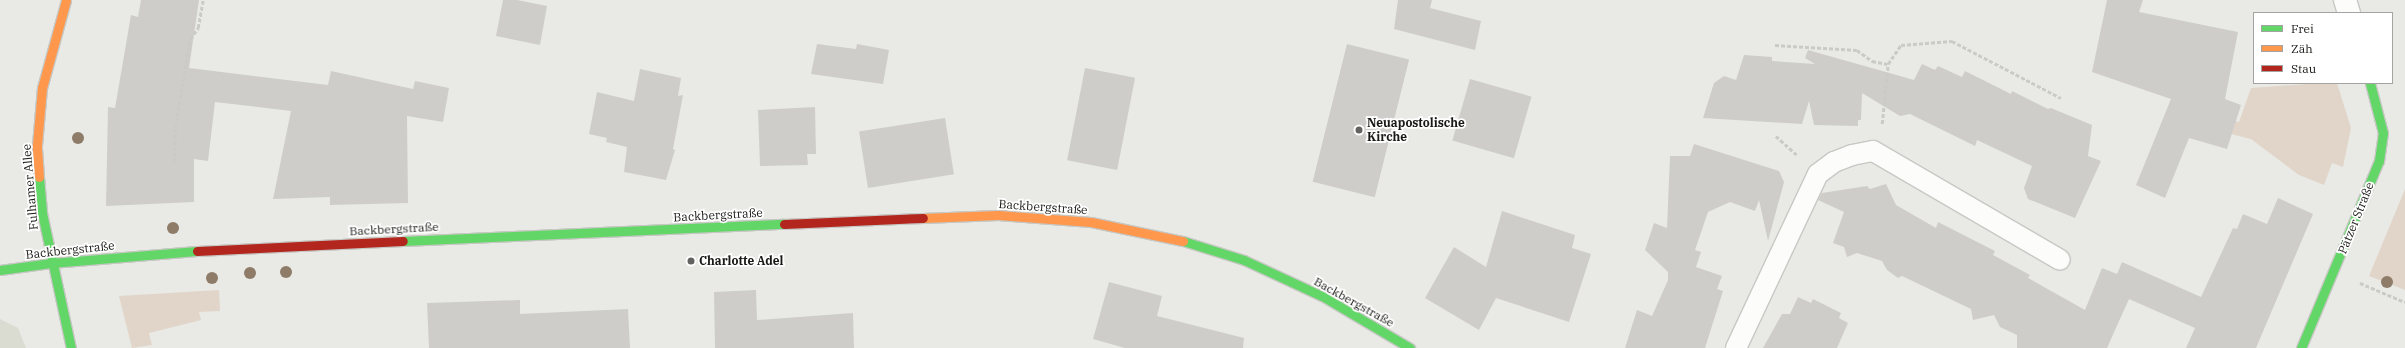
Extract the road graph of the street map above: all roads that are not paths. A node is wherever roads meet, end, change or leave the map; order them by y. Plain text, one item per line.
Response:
1 (66, 0) edge
2 (2345, 0) edge
3 (2349, 12) edge
4 (2370, 84) edge
5 (2060, 260) dead end
6 (51, 263) junction
7 (0, 270) edge
8 (71, 348) edge
9 (1410, 348) edge
10 (1736, 348) edge
11 (2301, 348) edge

1 - 6 street, Fulhamer Allee
2 - 3 street
4 - 11 street, Pätzer Straße
5 - 10 lane
6 - 7 street, Backbergstraße
6 - 8 street, Fulhamer Allee
6 - 9 street, Backbergstraße

